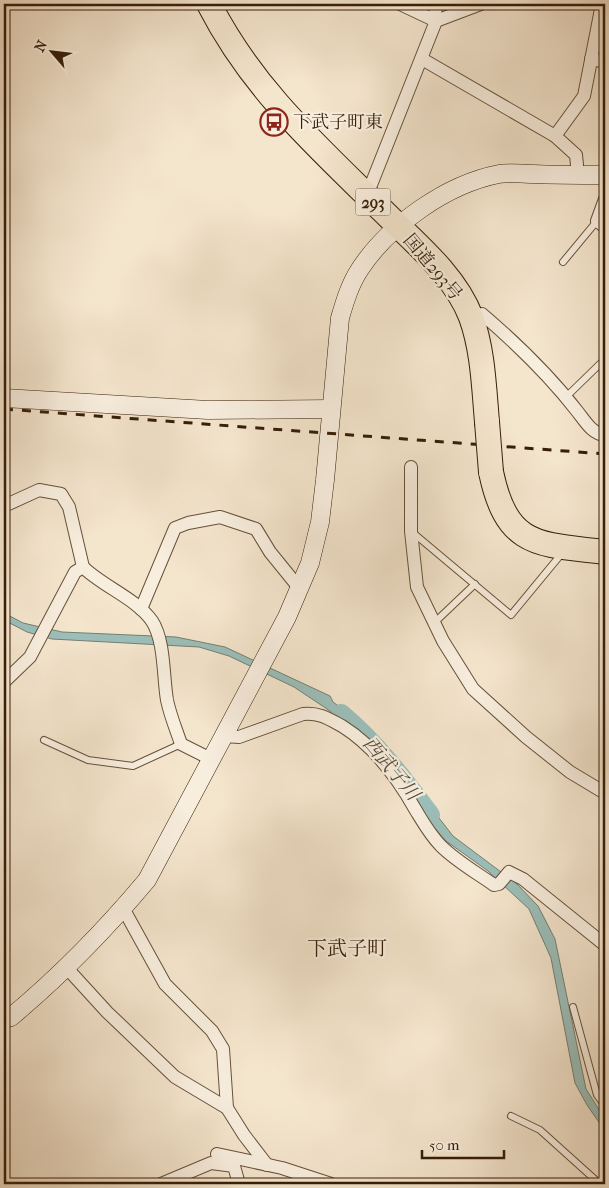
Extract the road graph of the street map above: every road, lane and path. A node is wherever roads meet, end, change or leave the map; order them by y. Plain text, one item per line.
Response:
1 (209, 4) edge
2 (400, 4) edge
3 (435, 4) edge
4 (481, 4) edge
5 (602, 4) edge
6 (436, 21) junction
7 (422, 59) junction
8 (591, 59) junction
9 (605, 62) edge
10 (555, 136) junction
11 (605, 174) edge
12 (578, 175) junction
13 (367, 196) junction
14 (605, 199) edge
15 (601, 224) edge
16 (398, 227) junction
17 (563, 262) dead end
18 (470, 317) junction
19 (605, 359) edge
20 (566, 397) junction
21 (4, 398) edge
22 (331, 410) junction
23 (605, 435) edge
24 (411, 467) dead end
25 (4, 506) edge
26 (412, 531) junction
27 (565, 549) junction
28 (605, 552) edge
29 (83, 567) junction
30 (475, 584) junction
31 (300, 589) junction
32 (140, 609) junction
33 (434, 622) junction
34 (4, 682) edge
35 (224, 736) junction
36 (44, 740) dead end
37 (181, 744) junction
38 (211, 759) junction
39 (605, 793) edge
40 (123, 908) junction
41 (605, 945) edge
42 (65, 966) junction
43 (573, 1007) dead end
44 (4, 1019) edge
45 (605, 1106) edge
46 (227, 1108) junction
47 (511, 1116) dead end
48 (216, 1154) dead end
49 (267, 1165) junction
50 (161, 1184) edge
51 (239, 1184) edge
52 (331, 1184) edge
53 (600, 1184) edge

1 - 13 highway, 国道293号 / 293
2 - 6 street
3 - 6 street
4 - 6 street
5 - 8 street
6 - 7 street
7 - 10 street
7 - 13 street
8 - 9 street
8 - 10 street
10 - 12 street
11 - 12 street
12 - 16 street
13 - 16 highway, 国道293号 / 293
14 - 15 street
15 - 17 lane
16 - 18 highway, 国道293号 / 293
16 - 22 street
18 - 20 street
18 - 27 highway, 国道293号 / 293, bridge
19 - 20 lane
20 - 23 street
21 - 22 street
22 - 31 street
24 - 26 street
25 - 29 street
26 - 30 lane
26 - 33 street
27 - 28 highway, 国道293号 / 293
27 - 30 lane
29 - 32 street
29 - 34 street
30 - 33 lane
31 - 32 street
31 - 35 street
32 - 37 street
33 - 39 street
35 - 38 street
35 - 41 street
36 - 37 lane
37 - 38 street
38 - 40 street
40 - 42 street
40 - 46 street
42 - 44 street
42 - 46 street
43 - 45 lane
46 - 49 street
47 - 53 lane
48 - 49 street
49 - 52 street
50 - 51 street

